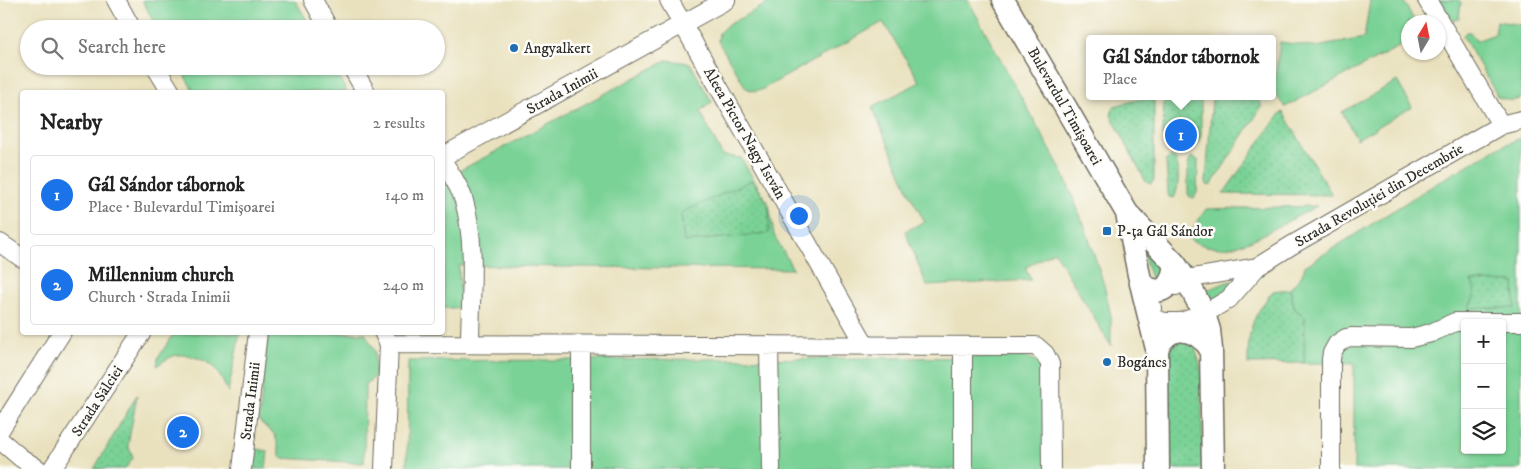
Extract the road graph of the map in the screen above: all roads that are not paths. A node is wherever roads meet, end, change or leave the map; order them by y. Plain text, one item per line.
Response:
1 (116, 0) edge
2 (313, 0) edge
3 (669, 0) edge
4 (726, 0) edge
5 (1003, 0) edge
6 (1427, 0) edge
7 (127, 20) edge
8 (324, 20) edge
9 (682, 24) junction
10 (161, 75) edge
11 (356, 75) edge
12 (170, 90) edge
13 (365, 90) edge
14 (1521, 120) edge
15 (1501, 125) junction
16 (445, 156) edge
17 (445, 164) edge
18 (1127, 212) junction
19 (0, 243) edge
20 (20, 257) edge
21 (1257, 267) junction
22 (1180, 272) junction
23 (1141, 284) junction
24 (1229, 299) junction
25 (1204, 314) junction
26 (1149, 316) junction
27 (1521, 322) edge
28 (60, 335) edge
29 (140, 335) edge
30 (258, 335) edge
31 (386, 338) edge
32 (470, 344) junction
33 (582, 345) junction
34 (769, 345) junction
35 (866, 346) junction
36 (963, 346) junction
37 (1157, 348) junction
38 (1211, 349) junction
39 (0, 430) edge
40 (0, 440) edge
41 (38, 469) edge
42 (52, 469) edge
43 (242, 469) edge
44 (384, 469) edge
45 (581, 469) edge
46 (771, 469) edge
47 (963, 469) edge
48 (1051, 469) edge
49 (1158, 469) edge
50 (1213, 469) edge
51 (1331, 469) edge

1 - 7 street
2 - 8 street
3 - 9 street
4 - 9 street, Strada Inimii
5 - 18 street, Bulevardul Timișoarei
6 - 15 street
9 - 16 street, Strada Inimii
9 - 35 street, Aleea Pictor Nagy István
10 - 12 street
11 - 13 street
14 - 15 street, Strada Revoluției din Decembrie
15 - 21 street, Strada Revoluției din Decembrie
17 - 32 street
18 - 22 street, Bulevardul Timișoarei
18 - 23 street, Bulevardul Timișoarei
19 - 20 street
21 - 22 street, Strada Revoluției din Decembrie
21 - 24 street, Strada Revoluției din Decembrie
22 - 23 street
22 - 25 street, Bulevardul Timișoarei
22 - 26 street
23 - 26 street, Bulevardul Timișoarei
24 - 25 street, Strada Revoluției din Decembrie
24 - 38 street, Strada Revoluției din Decembrie
25 - 26 street
25 - 38 street, Bulevardul Timișoarei
26 - 37 street, Bulevardul Timișoarei
27 - 51 street
28 - 39 street
29 - 42 street, Strada Sălciei
30 - 43 street, Strada Inimii
31 - 32 street
31 - 44 street
32 - 33 street
33 - 34 street
33 - 45 street
34 - 35 street
34 - 46 street
35 - 36 street
36 - 47 street
36 - 48 street
37 - 38 street
37 - 49 street, Bulevardul Timișoarei
38 - 50 street, Bulevardul Timișoarei
40 - 41 street

